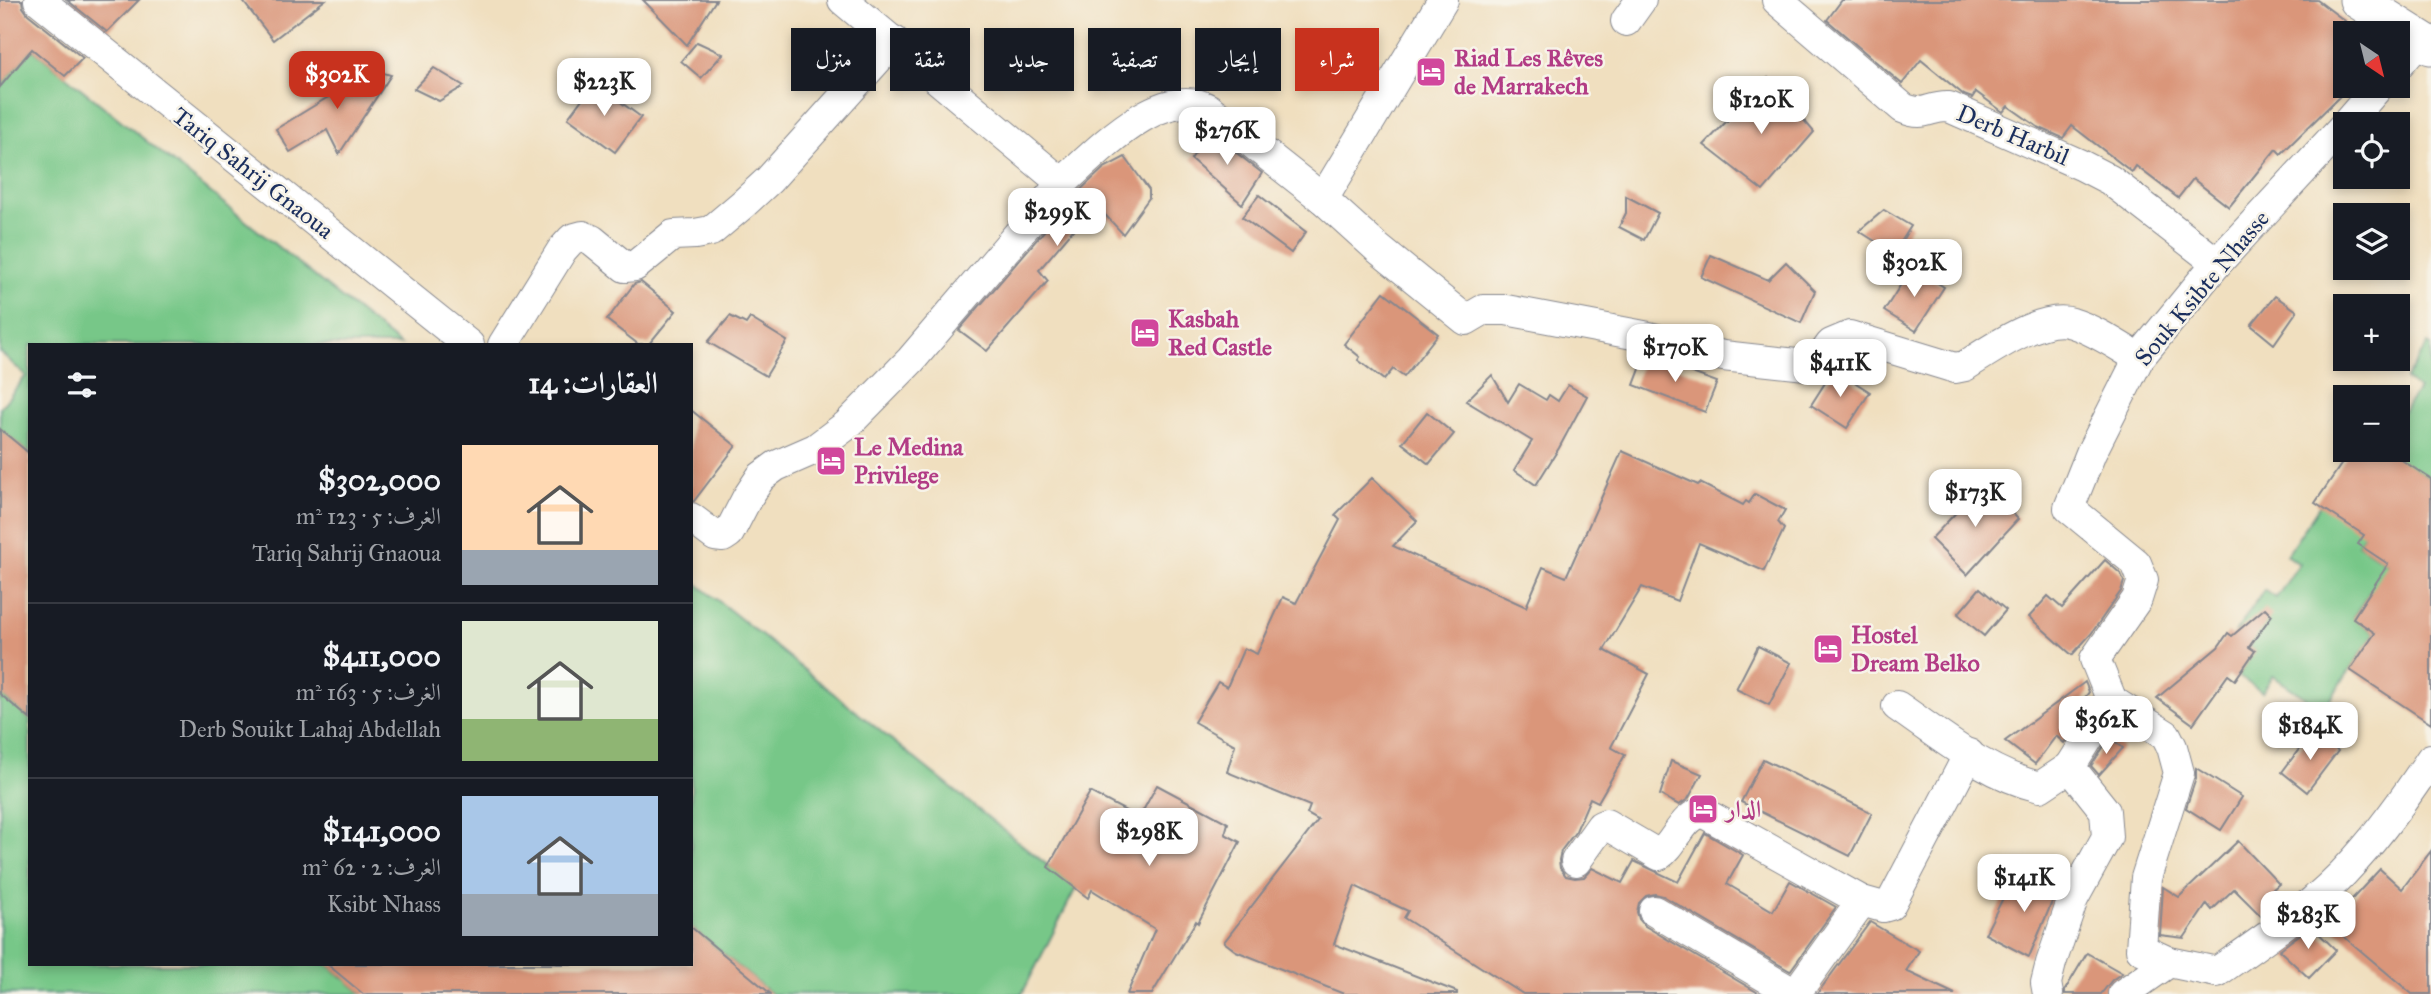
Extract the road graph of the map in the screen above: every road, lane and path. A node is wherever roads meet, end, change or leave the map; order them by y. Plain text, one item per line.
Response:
1 (39, 0) edge
2 (843, 0) edge
3 (1443, 0) edge
4 (1777, 0) edge
5 (2358, 0) edge
6 (890, 38) edge
7 (890, 45) edge
8 (2416, 50) edge
9 (953, 91) edge
10 (2369, 98) edge
11 (2356, 112) edge
12 (2333, 138) edge
13 (1062, 183) junction
14 (1323, 199) junction
15 (2217, 263) junction
16 (467, 343) edge
17 (504, 343) edge
18 (2139, 358) junction
19 (693, 520) edge
20 (2112, 701) junction
21 (1897, 706) dead end
22 (1969, 754) junction
23 (2431, 759) edge
24 (2070, 766) junction
25 (1576, 861) dead end
26 (1862, 901) junction
27 (1654, 911) dead end
28 (2169, 962) junction
29 (1795, 994) edge
30 (2048, 994) edge
31 (2123, 994) edge

1 - 16 street, Tariq Sahrij Gnaoua
2 - 6 street
3 - 14 street
4 - 15 street, Derb Harbil
5 - 8 street
7 - 17 street
9 - 13 street
10 - 11 street, Souk Ksibte Nhasse
12 - 15 street, Souk Ksibte Nhasse
13 - 14 street
13 - 19 street
14 - 18 street
15 - 18 street, Souk Ksibte Nhasse
18 - 20 street, Souk Ksibte Nhasse
20 - 24 street
20 - 28 street
21 - 22 street
22 - 24 street
22 - 26 street
23 - 28 street
24 - 30 street
25 - 26 street
26 - 29 street
27 - 29 street
28 - 31 street

